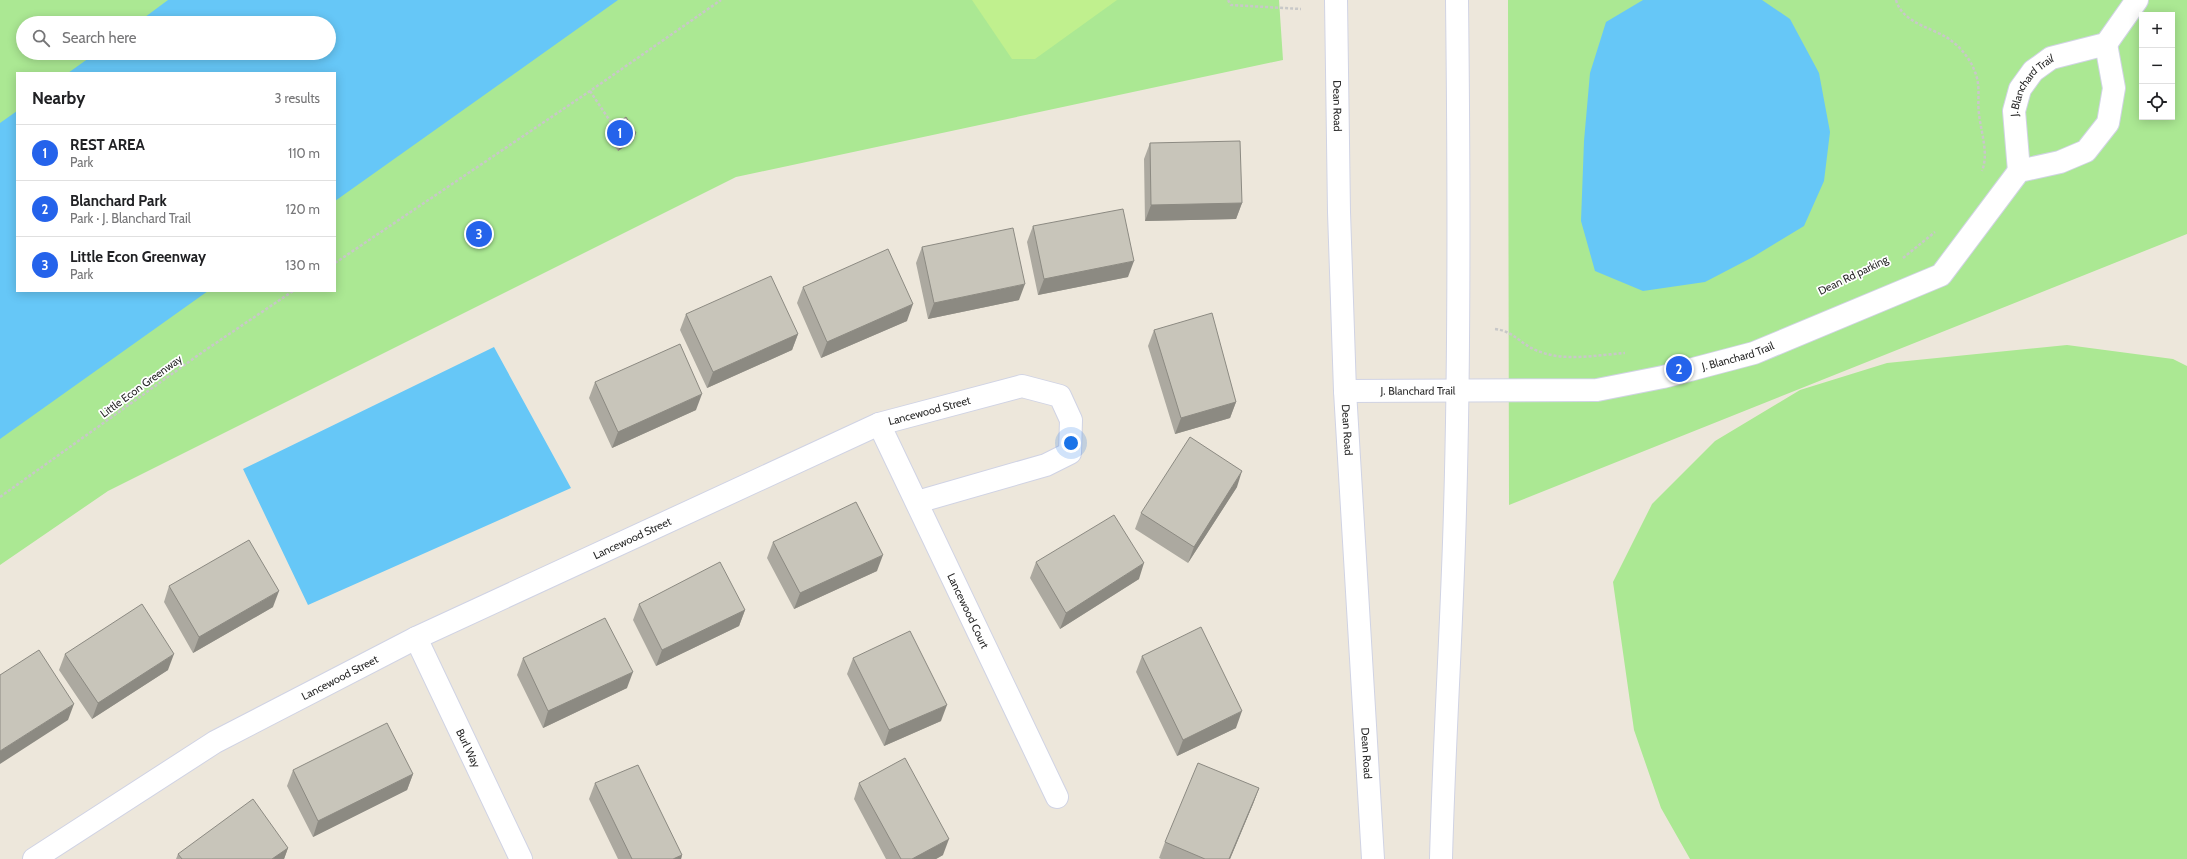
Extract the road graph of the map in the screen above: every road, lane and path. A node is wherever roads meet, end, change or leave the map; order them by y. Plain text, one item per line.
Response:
1 (721, 0) edge
2 (1228, 0) edge
3 (1336, 0) edge
4 (1457, 0) edge
5 (1896, 0) edge
6 (2137, 0) edge
7 (1301, 9) dead end
8 (2106, 44) junction
9 (590, 91) junction
10 (617, 132) edge
11 (2019, 171) junction
12 (1980, 174) dead end
13 (1940, 228) dead end
14 (336, 262) edge
15 (1897, 262) dead end
16 (292, 292) edge
17 (1494, 329) dead end
18 (1629, 353) dead end
19 (1344, 391) junction
20 (1458, 391) junction
21 (879, 424) junction
22 (0, 497) edge
23 (917, 502) junction
24 (416, 638) junction
25 (1057, 797) dead end
26 (34, 859) edge
27 (521, 859) edge
28 (1373, 859) edge
29 (1441, 859) edge

1 - 9 path
2 - 7 path
3 - 19 street, Dean Road
4 - 20 street
5 - 12 path
6 - 8 street
8 - 11 street, J. Blanchard Trail
8 - 11 street
9 - 10 path
9 - 14 path
11 - 20 street, J. Blanchard Trail
13 - 15 path, Dean Rd parking
16 - 22 path, Little Econ Greenway
17 - 18 path
19 - 20 street, J. Blanchard Trail
19 - 28 street, Dean Road
20 - 29 street
21 - 23 street, Lancewood Court
21 - 23 street, Lancewood Street
21 - 24 street, Lancewood Street
23 - 25 street, Lancewood Court
24 - 26 street, Lancewood Street
24 - 27 street, Burl Way

